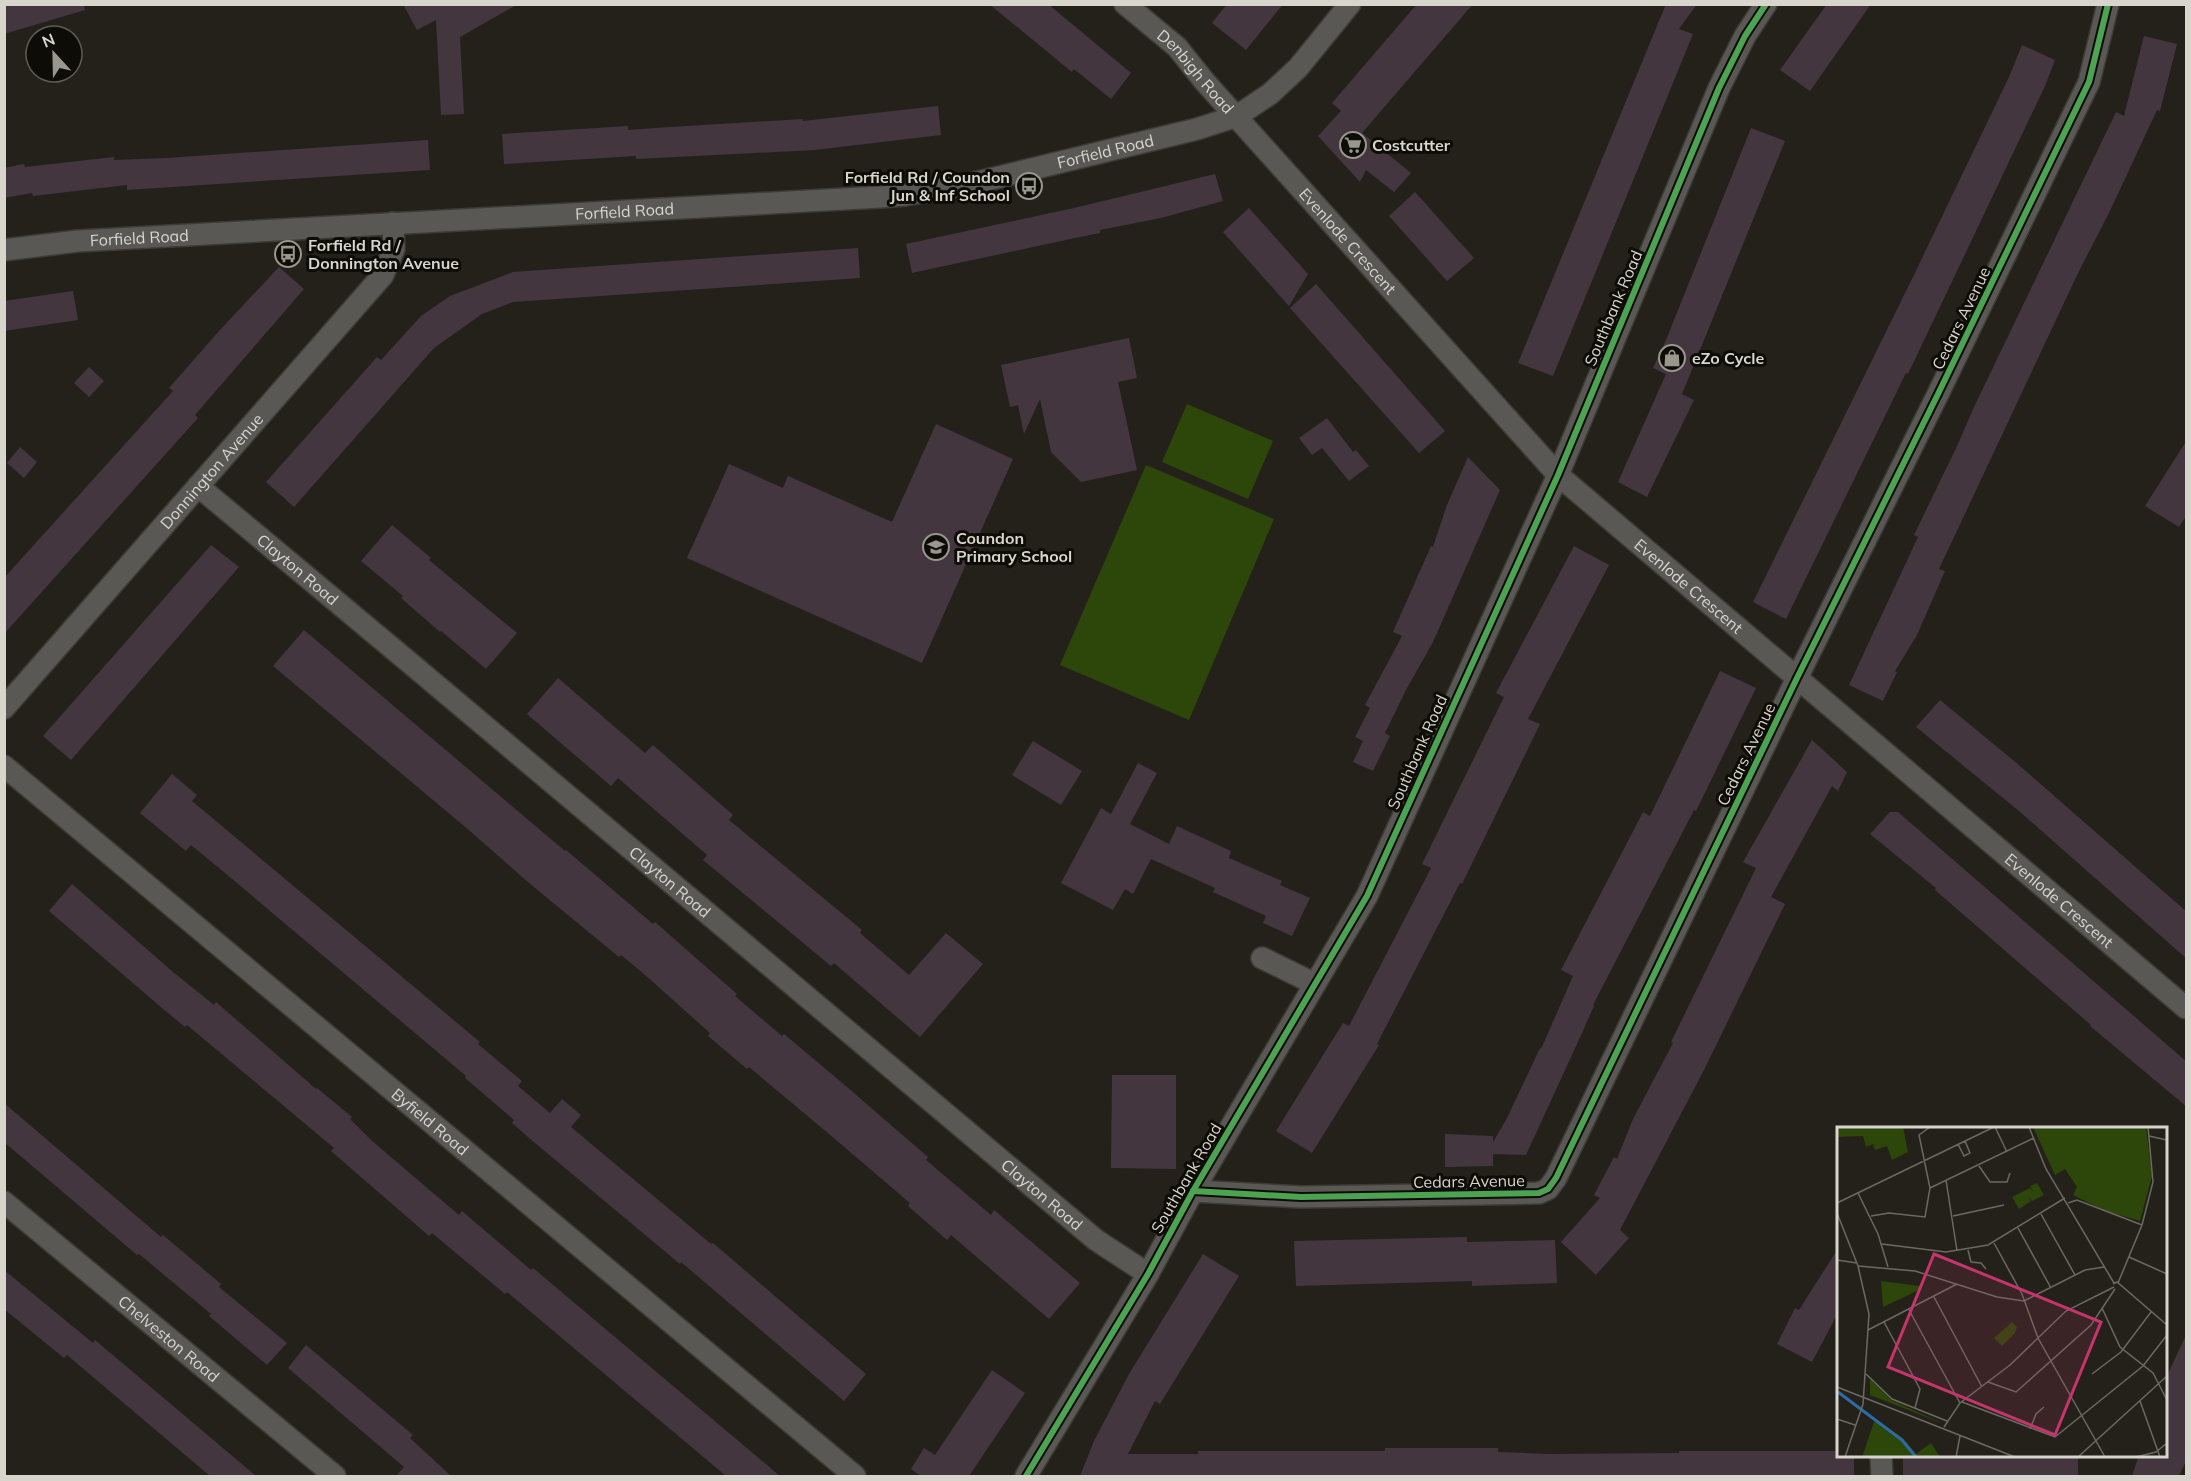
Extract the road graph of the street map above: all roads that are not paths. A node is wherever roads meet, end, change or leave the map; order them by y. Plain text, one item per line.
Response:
1 (1125, 4) edge
2 (1350, 4) edge
3 (1766, 4) edge
4 (2108, 4) edge
5 (1237, 116) junction
6 (393, 224) junction
7 (4, 250) edge
8 (1558, 475) junction
9 (198, 486) junction
10 (1797, 678) junction
11 (4, 708) edge
12 (4, 766) edge
13 (1262, 958) dead end
14 (1315, 984) junction
15 (2187, 1008) edge
16 (1193, 1191) junction
17 (4, 1202) edge
18 (1148, 1274) junction
19 (1881, 1457) edge
20 (334, 1476) edge
21 (855, 1476) edge
22 (1026, 1476) edge
23 (1882, 1476) edge

1 - 5 street, Denbigh Road
2 - 5 street, Forfield Road
3 - 8 street, Southbank Road
4 - 10 street, Cedars Avenue
5 - 6 street, Forfield Road
5 - 8 street, Evenlode Crescent
6 - 7 street, Forfield Road
6 - 9 street, Donnington Avenue
8 - 10 street, Evenlode Crescent
8 - 14 street, Southbank Road
9 - 11 street, Donnington Avenue
9 - 18 street, Clayton Road
10 - 15 street, Evenlode Crescent
10 - 16 street, Cedars Avenue
12 - 21 street, Byfield Road
13 - 14 street
14 - 16 street, Southbank Road
16 - 18 street, Southbank Road
17 - 20 street, Chelveston Road
18 - 22 street, Southbank Road
19 - 23 street

